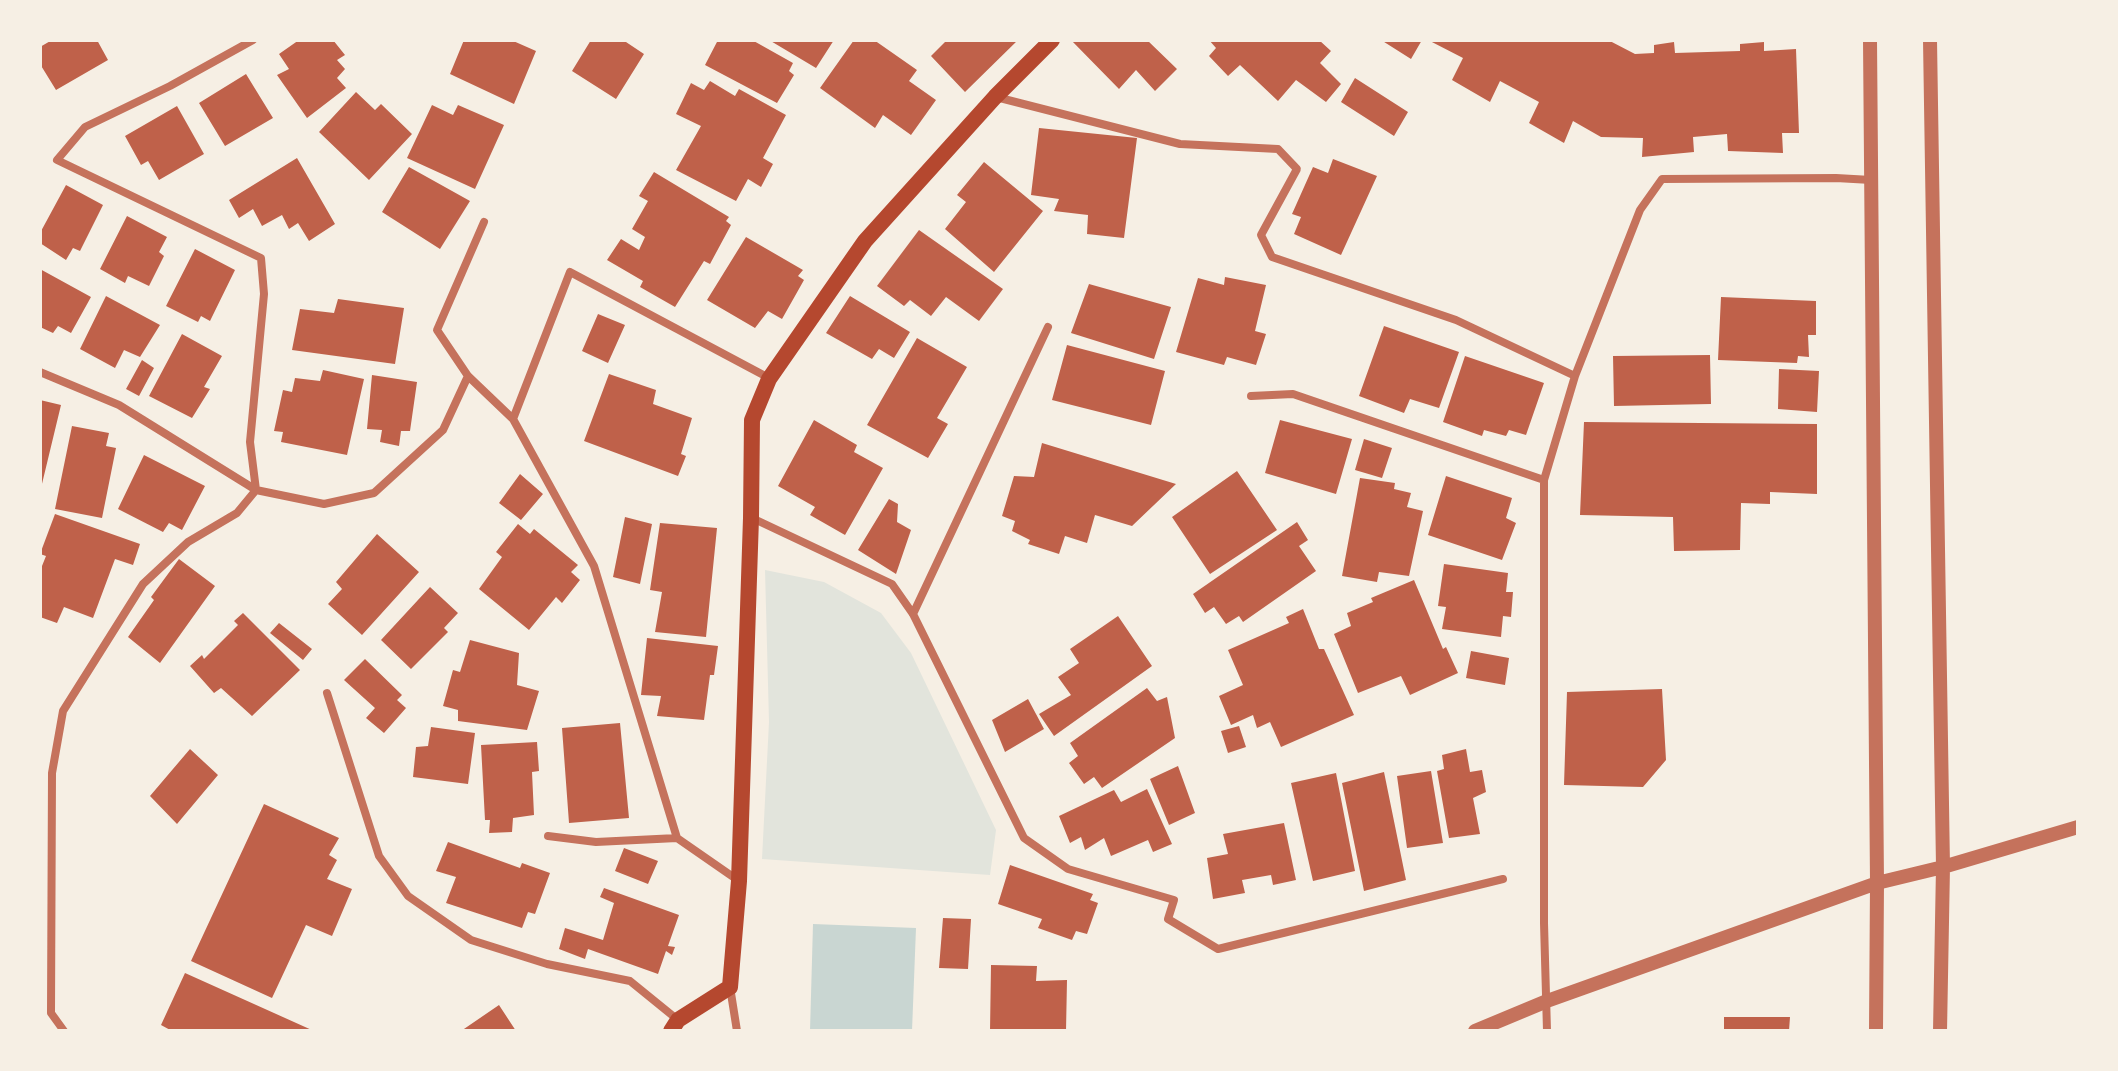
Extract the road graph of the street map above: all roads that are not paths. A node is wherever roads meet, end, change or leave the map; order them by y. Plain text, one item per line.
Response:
1 (253, 40) edge
2 (1052, 40) edge
3 (1870, 40) edge
4 (1930, 40) edge
5 (995, 97) junction
6 (1871, 180) junction
7 (484, 222) dead end
8 (1048, 327) dead end
9 (40, 372) edge
10 (468, 376) junction
11 (1575, 376) junction
12 (769, 379) junction
13 (1251, 396) dead end
14 (513, 419) junction
15 (1544, 480) junction
16 (256, 490) junction
17 (751, 518) junction
18 (913, 614) junction
19 (327, 693) dead end
20 (2078, 827) edge
21 (548, 836) dead end
22 (677, 838) junction
23 (1943, 867) junction
24 (1503, 879) dead end
25 (739, 881) junction
26 (1877, 883) junction
27 (730, 987) junction
28 (1547, 1001) junction
29 (674, 1025) edge
30 (64, 1031) edge
31 (737, 1031) edge
32 (1475, 1031) edge
33 (1547, 1031) edge
34 (1876, 1031) edge
35 (1940, 1031) edge

1 - 16 street
2 - 5 main road
3 - 6 street
4 - 23 street
5 - 11 street
5 - 12 main road
6 - 11 street
6 - 26 street
7 - 10 street
8 - 18 street
9 - 16 street
10 - 14 street
10 - 16 street
11 - 15 street
12 - 14 street
12 - 17 main road
13 - 15 street
14 - 22 street
15 - 28 street
16 - 30 street
17 - 18 street
17 - 25 main road
18 - 24 street
19 - 29 street
20 - 23 street
21 - 22 street
22 - 25 street
23 - 26 street
23 - 35 street
25 - 27 main road
26 - 28 street
26 - 34 street
27 - 29 main road
27 - 31 street
28 - 32 street
28 - 33 street

